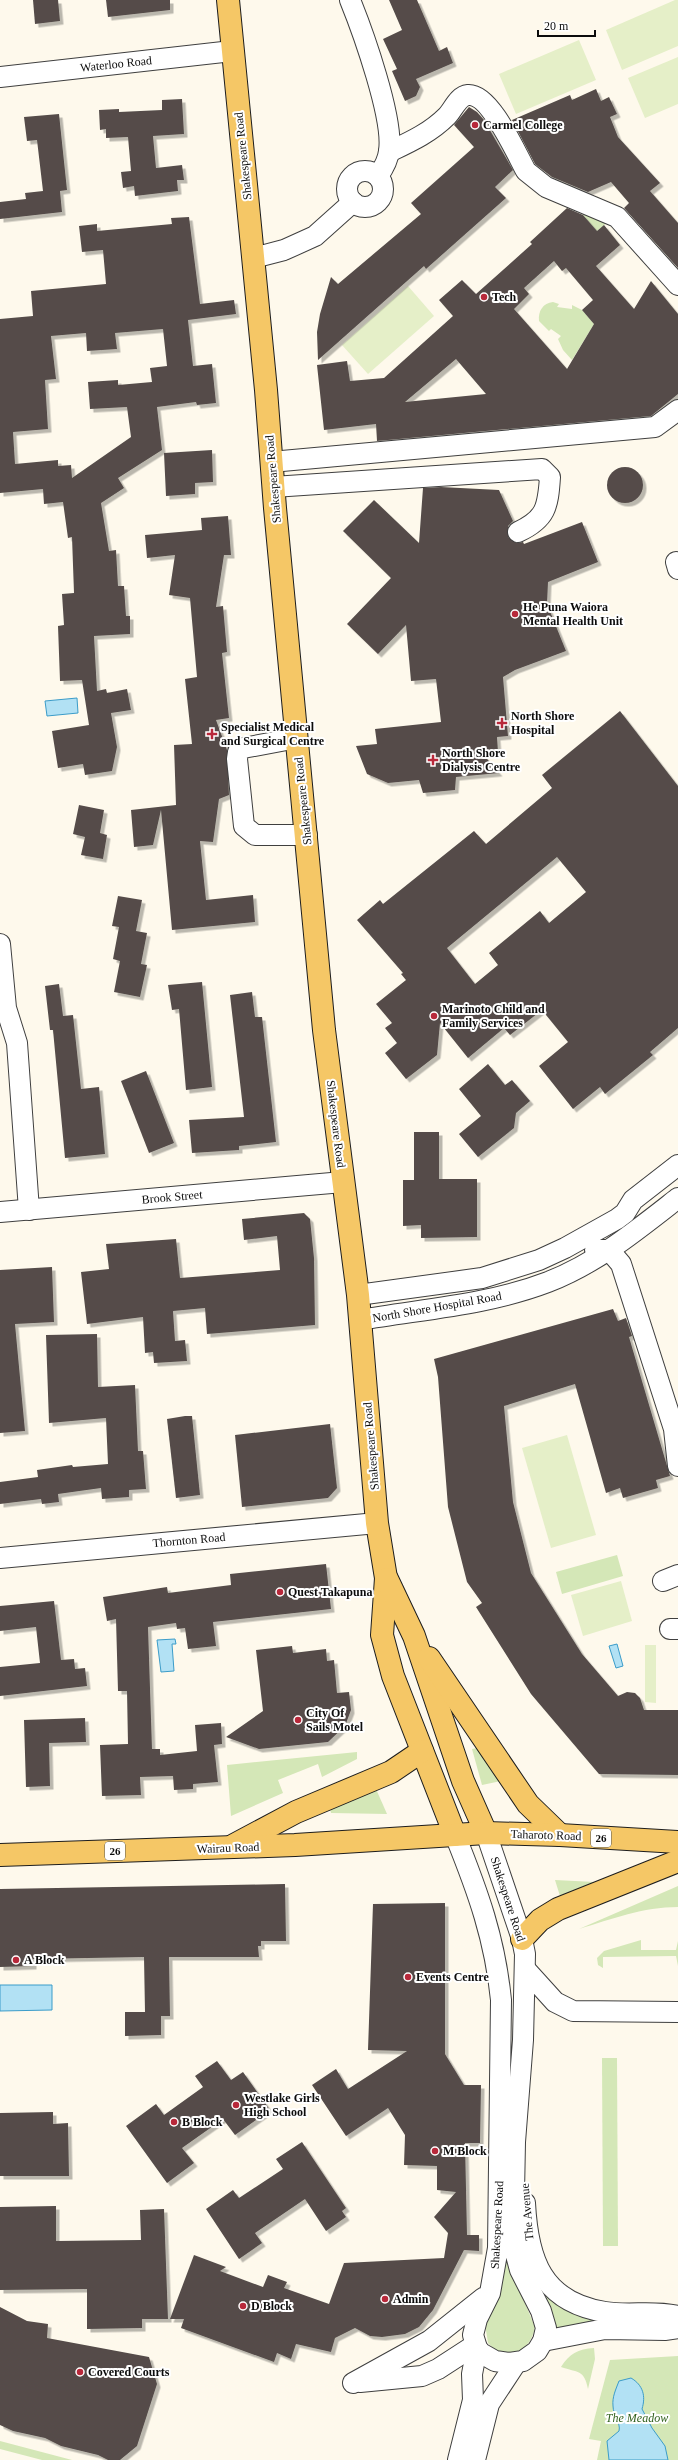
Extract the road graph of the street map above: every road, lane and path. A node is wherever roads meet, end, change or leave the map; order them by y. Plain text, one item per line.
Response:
1 (228, 0) edge
2 (350, 0) edge
3 (232, 51) junction
4 (0, 77) edge
5 (389, 152) junction
6 (253, 258) junction
7 (678, 285) edge
8 (678, 410) edge
9 (271, 462) junction
10 (273, 487) junction
11 (518, 532) dead end
12 (297, 738) junction
13 (307, 834) junction
14 (0, 944) edge
15 (5, 1021) edge
16 (678, 1165) edge
17 (678, 1178) edge
18 (343, 1182) junction
19 (678, 1198) edge
20 (678, 1207) edge
21 (29, 1210) junction
22 (0, 1212) edge
23 (625, 1213) junction
24 (565, 1248) junction
25 (612, 1254) junction
26 (358, 1295) junction
27 (360, 1320) junction
28 (678, 1466) edge
29 (377, 1523) junction
30 (0, 1558) edge
31 (386, 1578) junction
32 (414, 1636) junction
33 (422, 1751) junction
34 (486, 1833) junction
35 (455, 1835) junction
36 (560, 1835) junction
37 (678, 1842) edge
38 (230, 1848) junction
39 (0, 1855) edge
40 (678, 1861) edge
41 (522, 1939) junction
42 (526, 1970) junction
43 (678, 2012) edge
44 (516, 2142) junction
45 (490, 2293) junction
46 (678, 2316) edge
47 (678, 2328) edge
48 (543, 2341) junction
49 (476, 2346) junction
50 (516, 2363) junction
51 (472, 2460) edge

1 - 3 main road, Shakespeare Road
2 - 5 street
3 - 4 street, Waterloo Road
3 - 6 main road, Shakespeare Road
5 - 6 street
5 - 7 street
6 - 9 main road, Shakespeare Road
8 - 9 street
9 - 10 main road, Shakespeare Road
10 - 11 street
10 - 12 main road, Shakespeare Road
12 - 13 main road, Shakespeare Road
12 - 13 street
13 - 18 main road, Shakespeare Road
14 - 15 street
15 - 21 street
16 - 23 street, North Shore Hospital Road
17 - 23 street
18 - 21 street, Brook Street
18 - 26 main road, Shakespeare Road
19 - 25 street, North Shore Hospital Road
20 - 25 street
21 - 22 street, Brook Street
23 - 24 street, North Shore Hospital Road
24 - 25 street
24 - 26 street, North Shore Hospital Road
25 - 27 street, North Shore Hospital Road
25 - 28 street
26 - 27 main road, Shakespeare Road
27 - 29 main road, Shakespeare Road
29 - 30 street, Thornton Road
29 - 31 main road, Shakespeare Road
31 - 32 main road, Shakespeare Road
31 - 33 main road, Shakespeare Road
32 - 34 main road, Shakespeare Road
32 - 36 main road
33 - 35 main road, Shakespeare Road
33 - 38 main road
34 - 35 main road, 26
34 - 36 main road, Taharoto Road / 26
34 - 41 street, Shakespeare Road
35 - 38 main road, Wairau Road / 26
35 - 45 street, Shakespeare Road
36 - 37 main road, Taharoto Road / 26
38 - 39 main road, Wairau Road / 26
40 - 41 main road
41 - 42 street, Shakespeare Road
42 - 43 street
42 - 44 street, Shakespeare Road
44 - 46 street, The Avenue
44 - 48 street, Shakespeare Road
45 - 49 street, Shakespeare Road
45 - 49 street
47 - 48 street
48 - 50 street
49 - 50 street
49 - 51 street, Shakespeare Road
50 - 51 street

